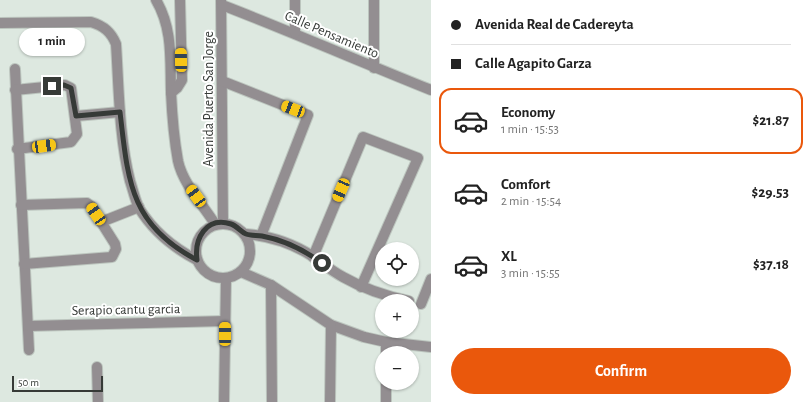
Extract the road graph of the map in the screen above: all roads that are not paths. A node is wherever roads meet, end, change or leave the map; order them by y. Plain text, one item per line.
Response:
1 (156, 0) edge
2 (180, 0) edge
3 (295, 0) edge
4 (374, 0) edge
5 (221, 2) edge
6 (0, 23) edge
7 (295, 33) junction
8 (15, 68) dead end
9 (374, 68) junction
10 (222, 81) junction
11 (14, 90) junction
12 (431, 90) edge
13 (171, 93) junction
14 (120, 112) junction
15 (76, 116) junction
16 (17, 150) junction
17 (20, 205) junction
18 (139, 207) junction
19 (101, 222) junction
20 (219, 223) junction
21 (246, 234) junction
22 (262, 236) junction
23 (313, 257) junction
24 (197, 260) junction
25 (24, 264) junction
26 (241, 272) junction
27 (226, 278) junction
28 (431, 279) edge
29 (271, 285) junction
30 (361, 287) junction
31 (378, 294) edge
32 (419, 301) edge
33 (225, 321) junction
34 (331, 325) junction
35 (28, 326) junction
36 (386, 342) junction
37 (386, 346) edge
38 (431, 347) edge
39 (29, 350) dead end
40 (97, 367) dead end
41 (386, 390) edge
42 (98, 402) edge
43 (224, 402) edge
44 (272, 402) edge
45 (330, 402) edge
46 (386, 402) edge

1 - 13 street
2 - 13 street
3 - 7 street
4 - 9 street
5 - 7 street, Calle Pensamiento
5 - 10 street, Avenida Puerto San Jorge
6 - 14 street
7 - 9 street, Calle Pensamiento
8 - 11 street
9 - 12 street, Calle Pensamiento
10 - 20 street, Avenida Puerto San Jorge
10 - 22 street
11 - 15 street
11 - 16 street
13 - 20 street
14 - 15 street
14 - 18 street
15 - 16 street
16 - 17 street
17 - 19 street
17 - 25 street
18 - 19 street
18 - 24 street
19 - 25 street
20 - 21 street
20 - 24 street
21 - 22 street
21 - 26 street
22 - 23 street
23 - 30 street
23 - 30 street
24 - 27 street
25 - 35 street
26 - 27 street
26 - 29 street
27 - 33 street
28 - 32 street
29 - 34 street
29 - 44 street
30 - 31 street
33 - 35 street, Serapio cantu garcia
33 - 43 street
34 - 36 street
34 - 45 street
35 - 39 street
36 - 37 street
36 - 38 street
40 - 42 street
41 - 46 street

